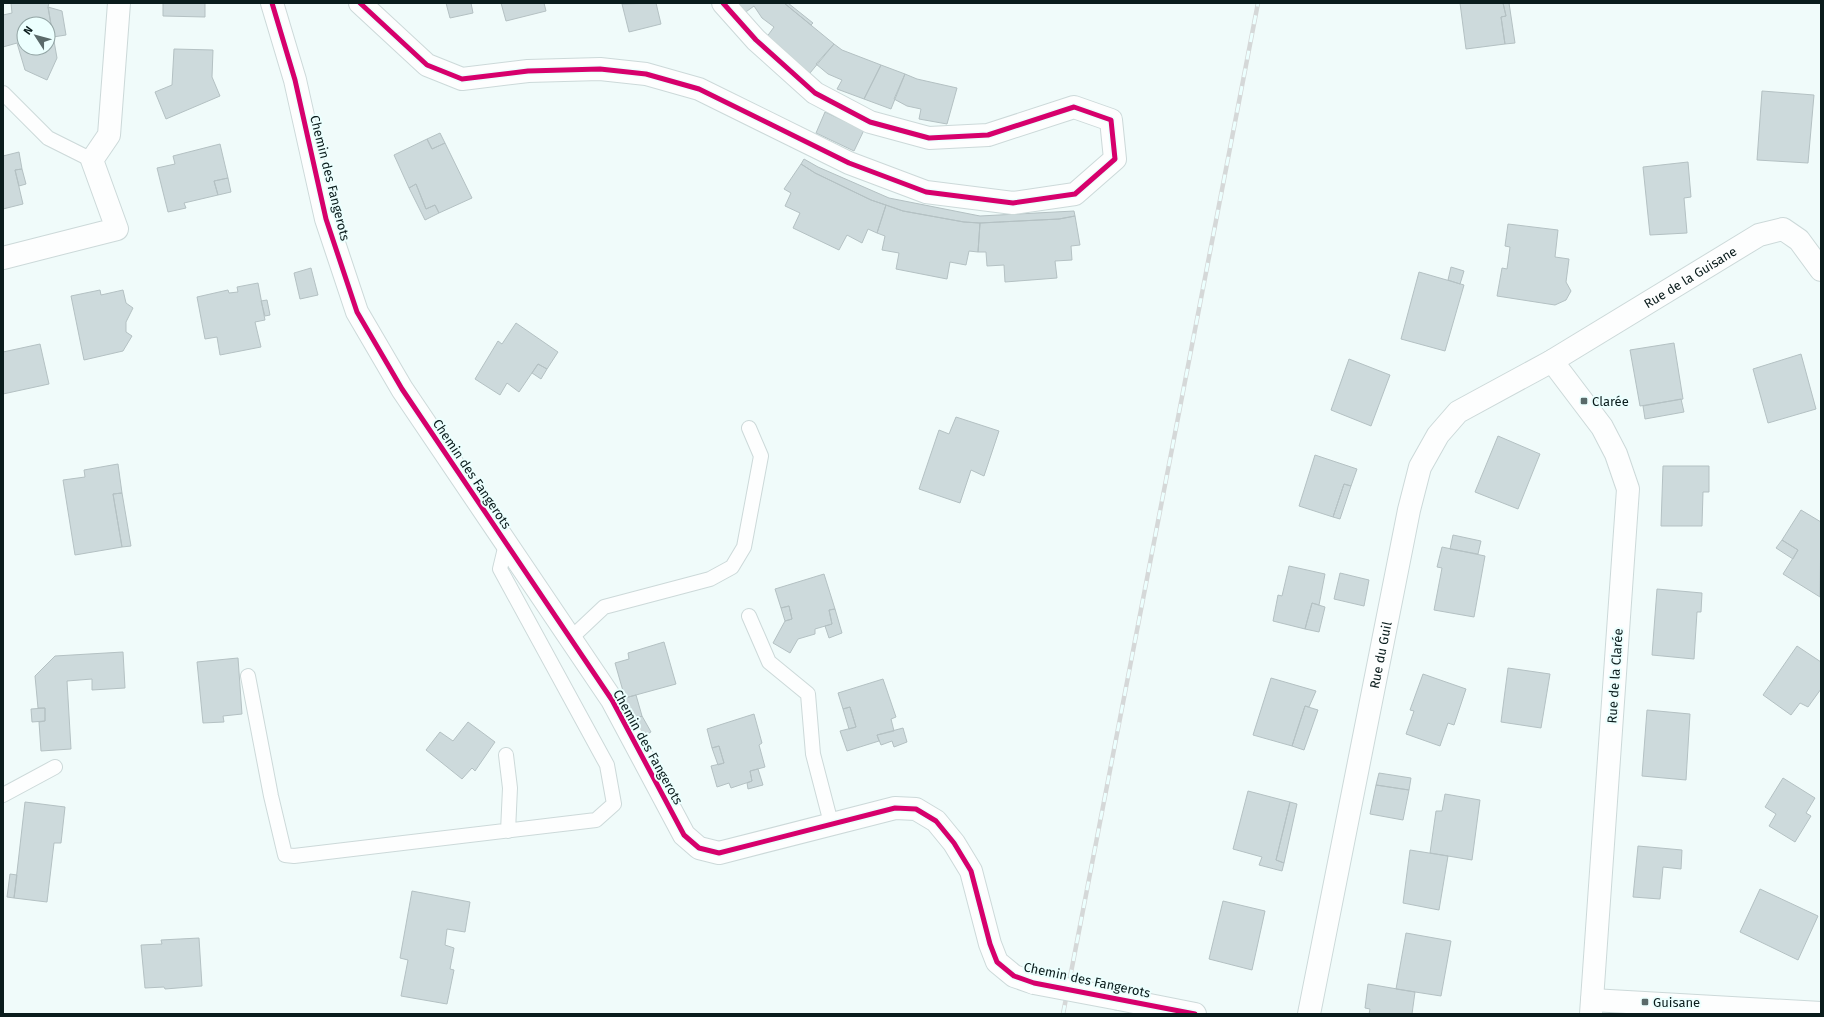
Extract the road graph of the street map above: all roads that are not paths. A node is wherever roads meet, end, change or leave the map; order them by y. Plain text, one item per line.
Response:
1 (119, 3) edge
2 (272, 3) edge
3 (360, 3) edge
4 (723, 3) edge
5 (3, 93) edge
6 (92, 160) junction
7 (3, 258) edge
8 (1821, 270) edge
9 (1552, 361) junction
10 (749, 428) dead end
11 (506, 544) junction
12 (749, 616) dead end
13 (570, 639) junction
14 (248, 676) dead end
15 (506, 755) dead end
16 (55, 767) dead end
17 (3, 795) edge
18 (831, 823) junction
19 (508, 831) junction
20 (1592, 1007) edge
21 (1821, 1012) edge
22 (1195, 1014) edge
23 (1308, 1014) edge

1 - 6 street
2 - 11 street, Chemin des Fangerots
3 - 4 street
5 - 6 lane
6 - 7 street
8 - 9 street, Rue de la Guisane
9 - 20 street, Rue de la Clarée
9 - 23 street, Rue du Guil
10 - 13 lane
11 - 13 street, Chemin des Fangerots
11 - 19 lane
12 - 18 lane
13 - 18 street, Chemin des Fangerots
14 - 19 lane
15 - 19 lane
16 - 17 lane
18 - 22 street, Chemin des Fangerots, bridge
20 - 21 street

